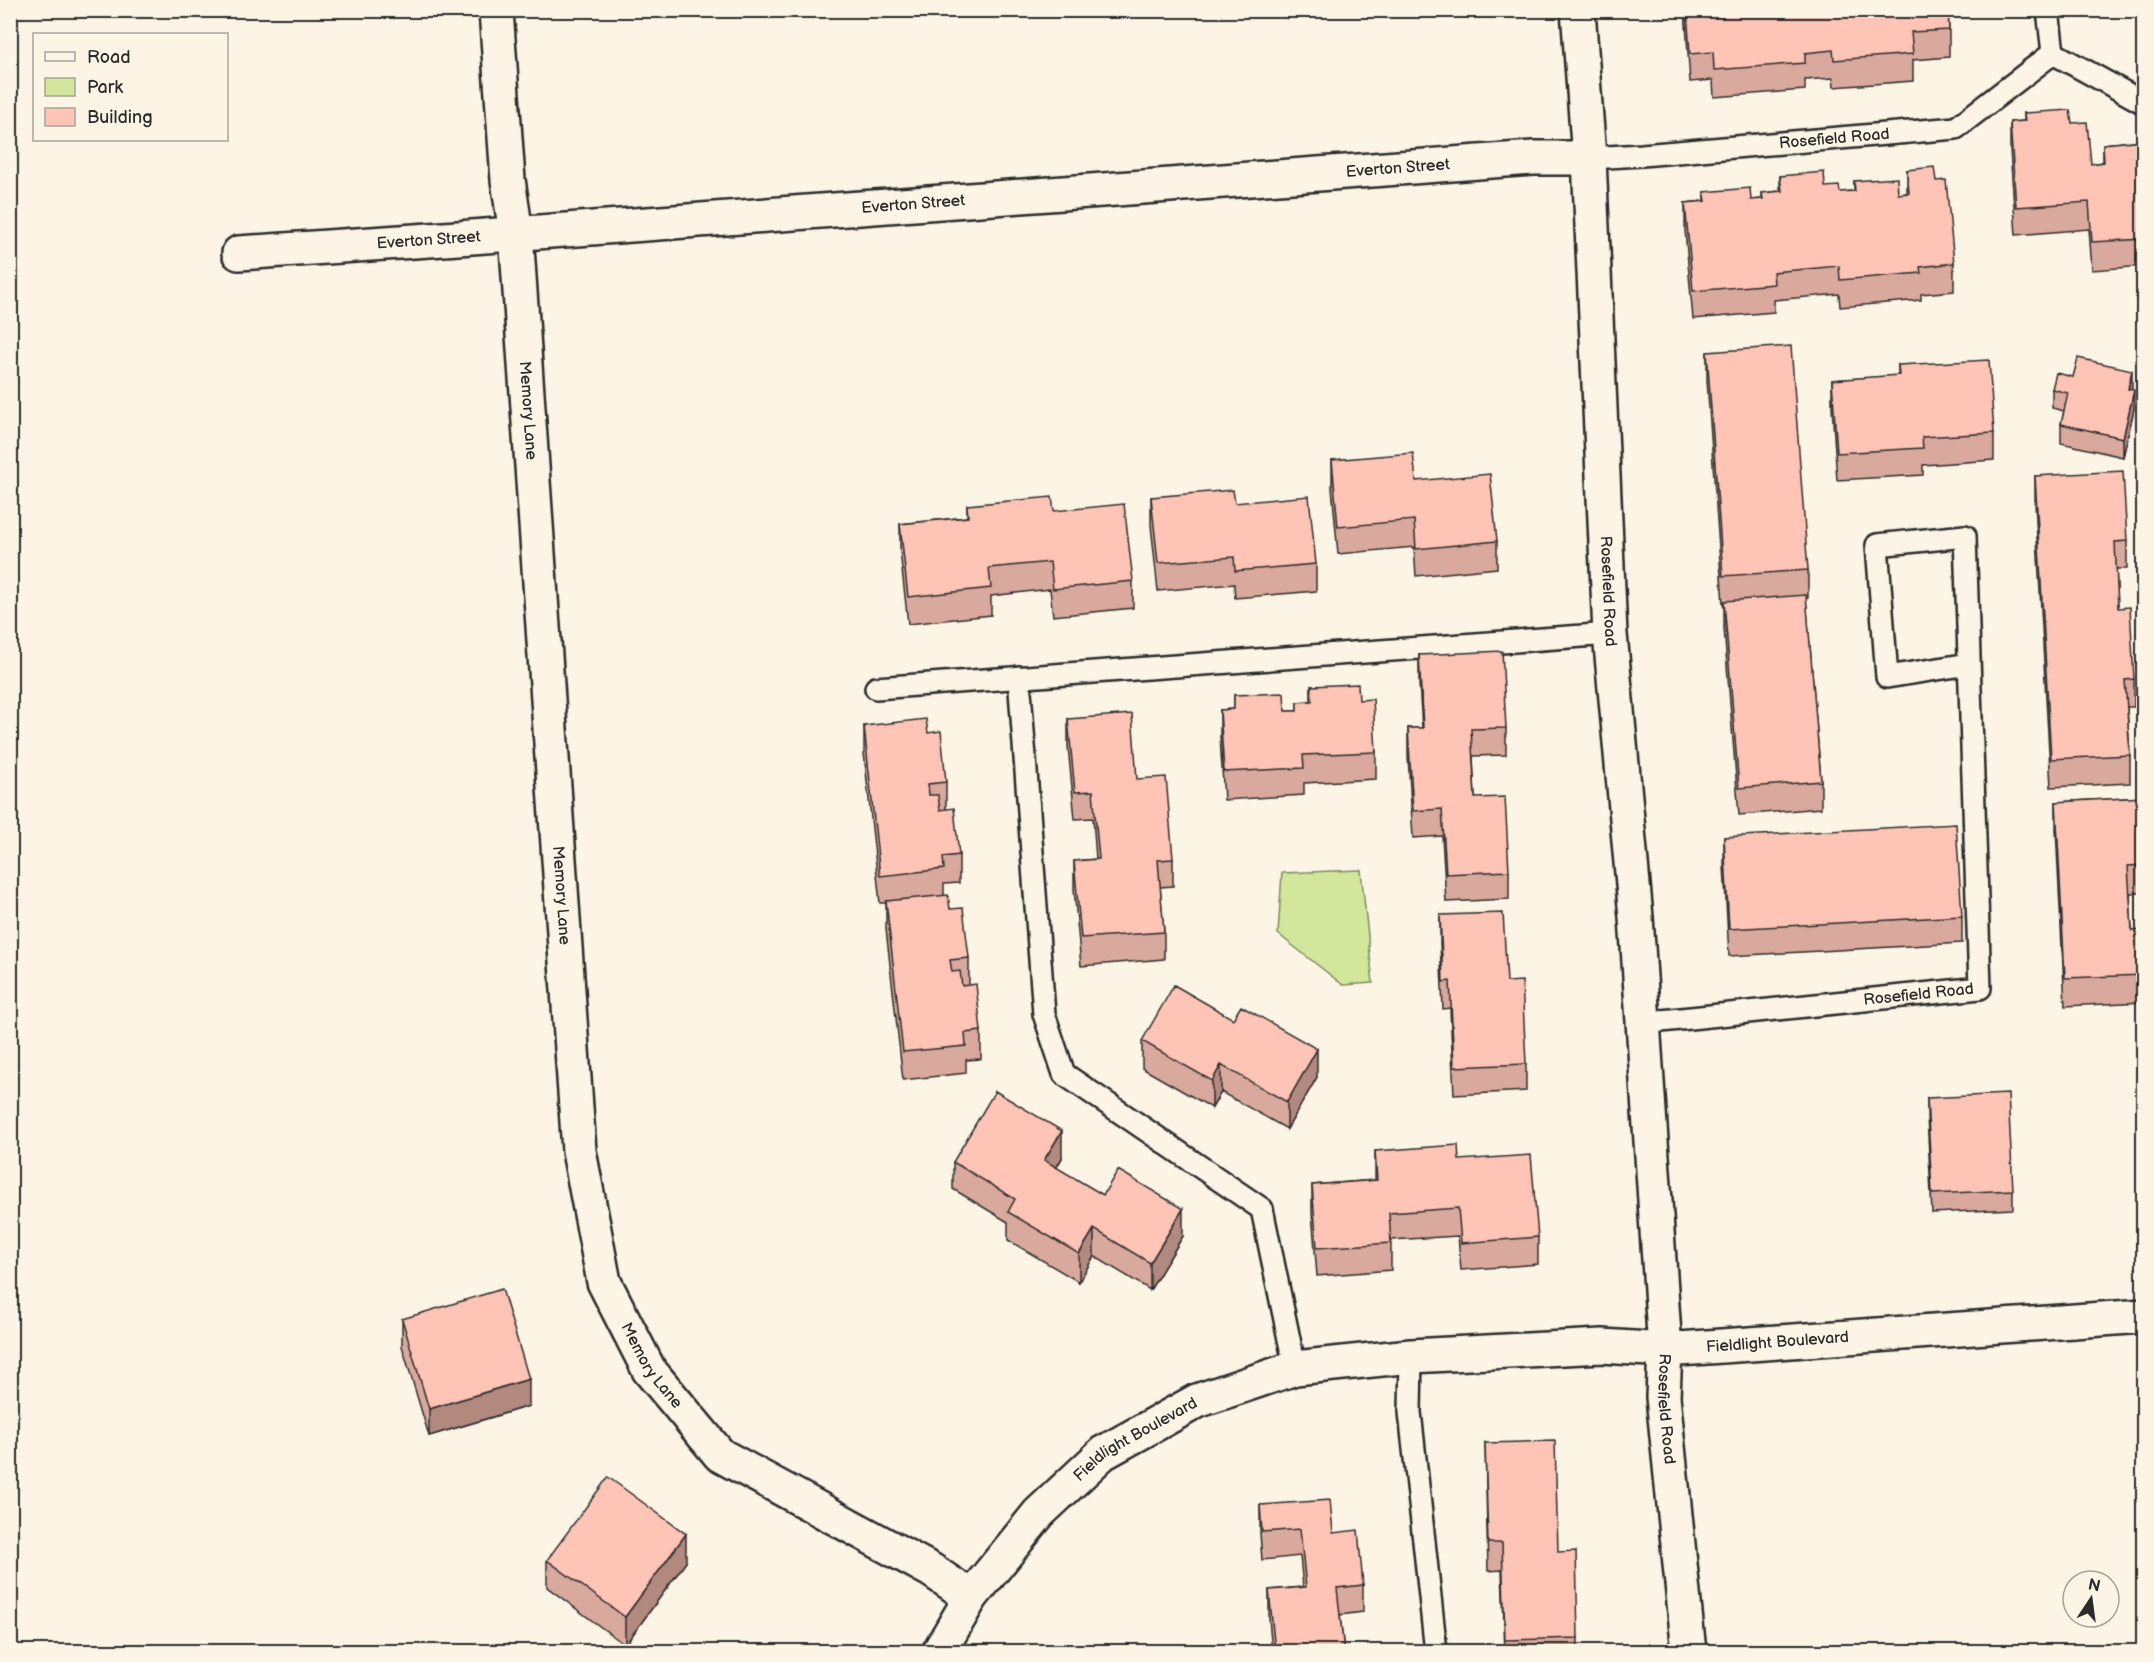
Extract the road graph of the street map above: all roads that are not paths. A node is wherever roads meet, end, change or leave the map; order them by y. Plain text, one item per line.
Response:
1 (496, 10) edge
2 (1578, 10) edge
3 (2048, 10) edge
4 (2053, 53) junction
5 (2144, 104) edge
6 (1589, 158) junction
7 (516, 233) junction
8 (238, 253) dead end
9 (1610, 634) junction
10 (1969, 664) junction
11 (1018, 677) junction
12 (876, 688) dead end
13 (1642, 1023) junction
14 (2144, 1316) edge
15 (1665, 1350) junction
16 (1411, 1356) junction
17 (1295, 1368) junction
18 (971, 1597) junction
19 (939, 1652) edge
20 (1436, 1652) edge
21 (1689, 1652) edge

1 - 7 street, Memory Lane
2 - 6 street, Rosefield Road
3 - 4 lane
4 - 5 lane
4 - 6 lane, Rosefield Road
6 - 7 street, Everton Street
6 - 9 street, Rosefield Road
7 - 8 street, Everton Street
7 - 18 street, Memory Lane
9 - 11 lane
9 - 13 street, Rosefield Road
10 - 10 lane, Rosefield Road
10 - 13 lane, Rosefield Road
11 - 12 lane
11 - 17 lane
13 - 15 street, Rosefield Road
14 - 15 street, Fieldlight Boulevard
15 - 16 street, Fieldlight Boulevard
15 - 21 street, Rosefield Road
16 - 17 street, Fieldlight Boulevard
16 - 20 lane
17 - 18 street, Fieldlight Boulevard
18 - 19 street, Fieldlight Boulevard

